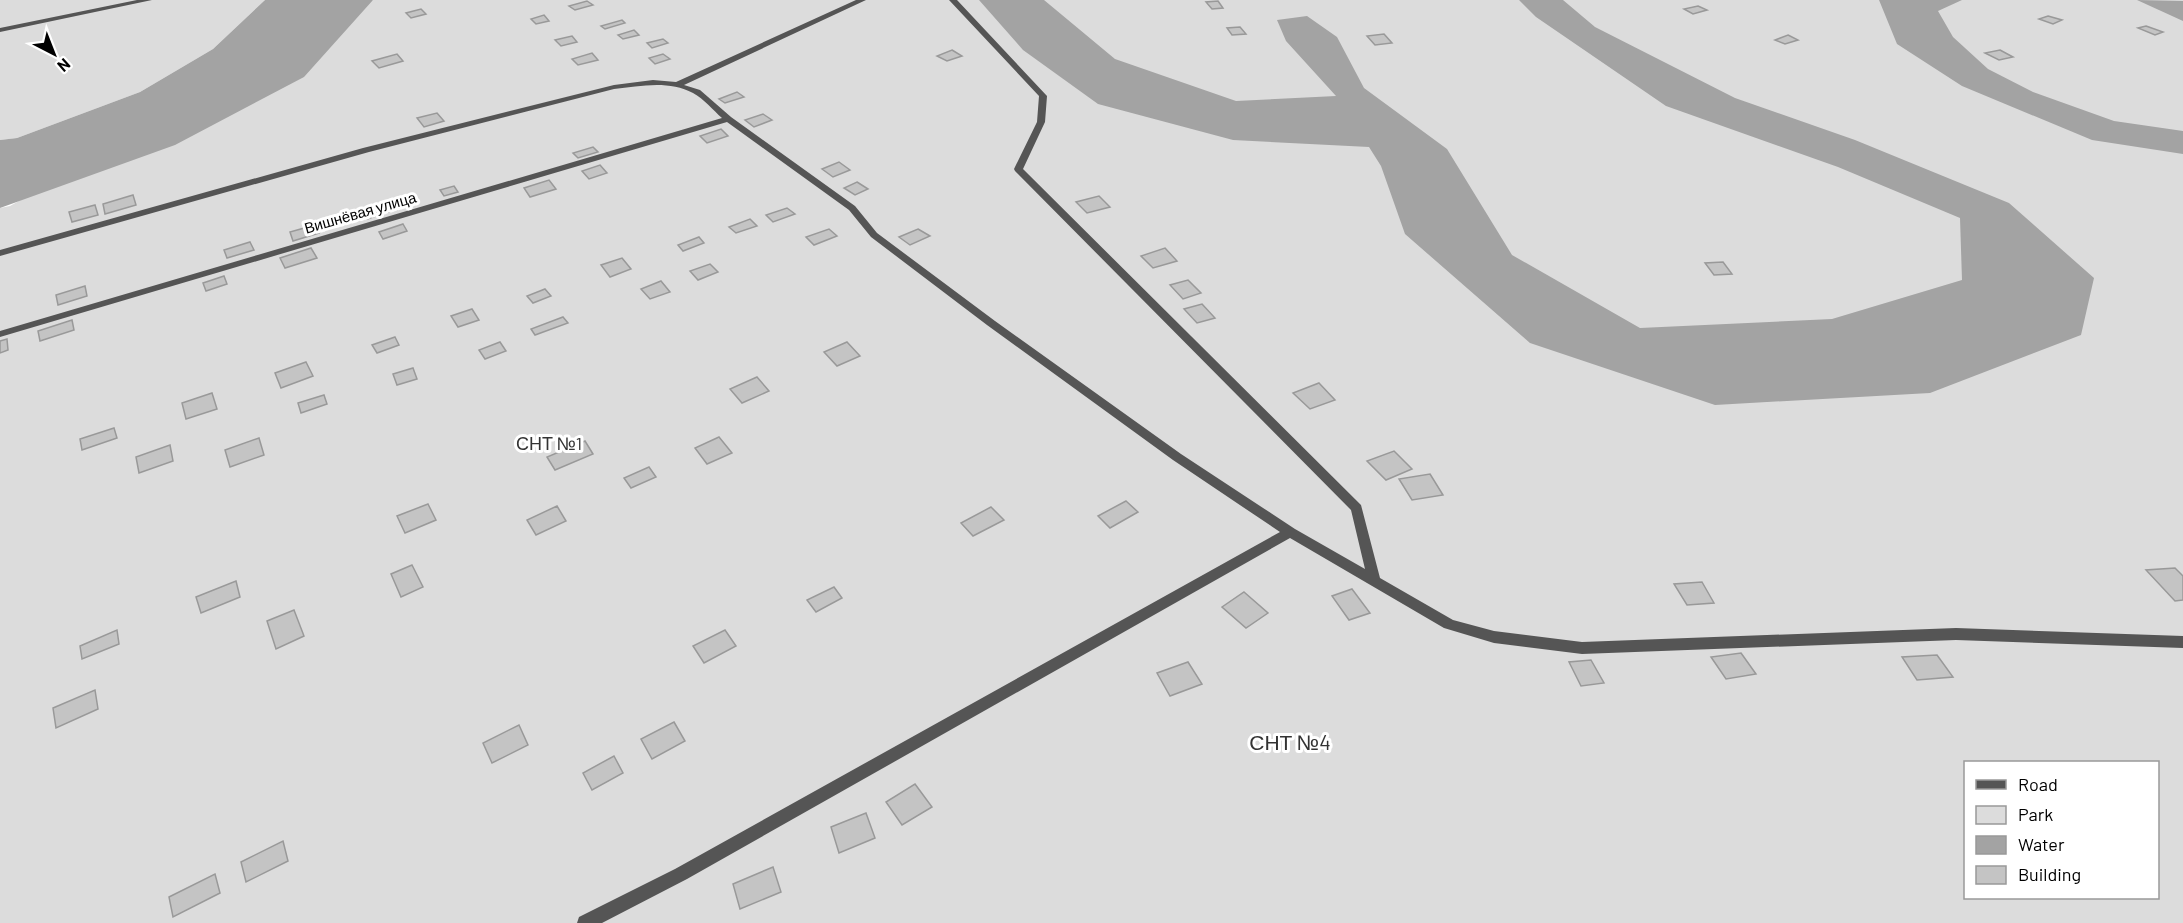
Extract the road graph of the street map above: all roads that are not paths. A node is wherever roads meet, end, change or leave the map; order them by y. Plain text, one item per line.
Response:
1 (148, 0) edge
2 (862, 0) edge
3 (953, 0) edge
4 (0, 30) edge
5 (677, 85) junction
6 (728, 119) junction
7 (0, 254) edge
8 (0, 334) edge
9 (1290, 532) junction
10 (1374, 580) junction
11 (2183, 642) edge
12 (585, 923) edge

1 - 4 street
2 - 5 street
3 - 10 street
5 - 6 street
5 - 7 street
6 - 8 street, Вишнёвая улица
6 - 9 street
9 - 10 street
9 - 12 street
10 - 11 street

